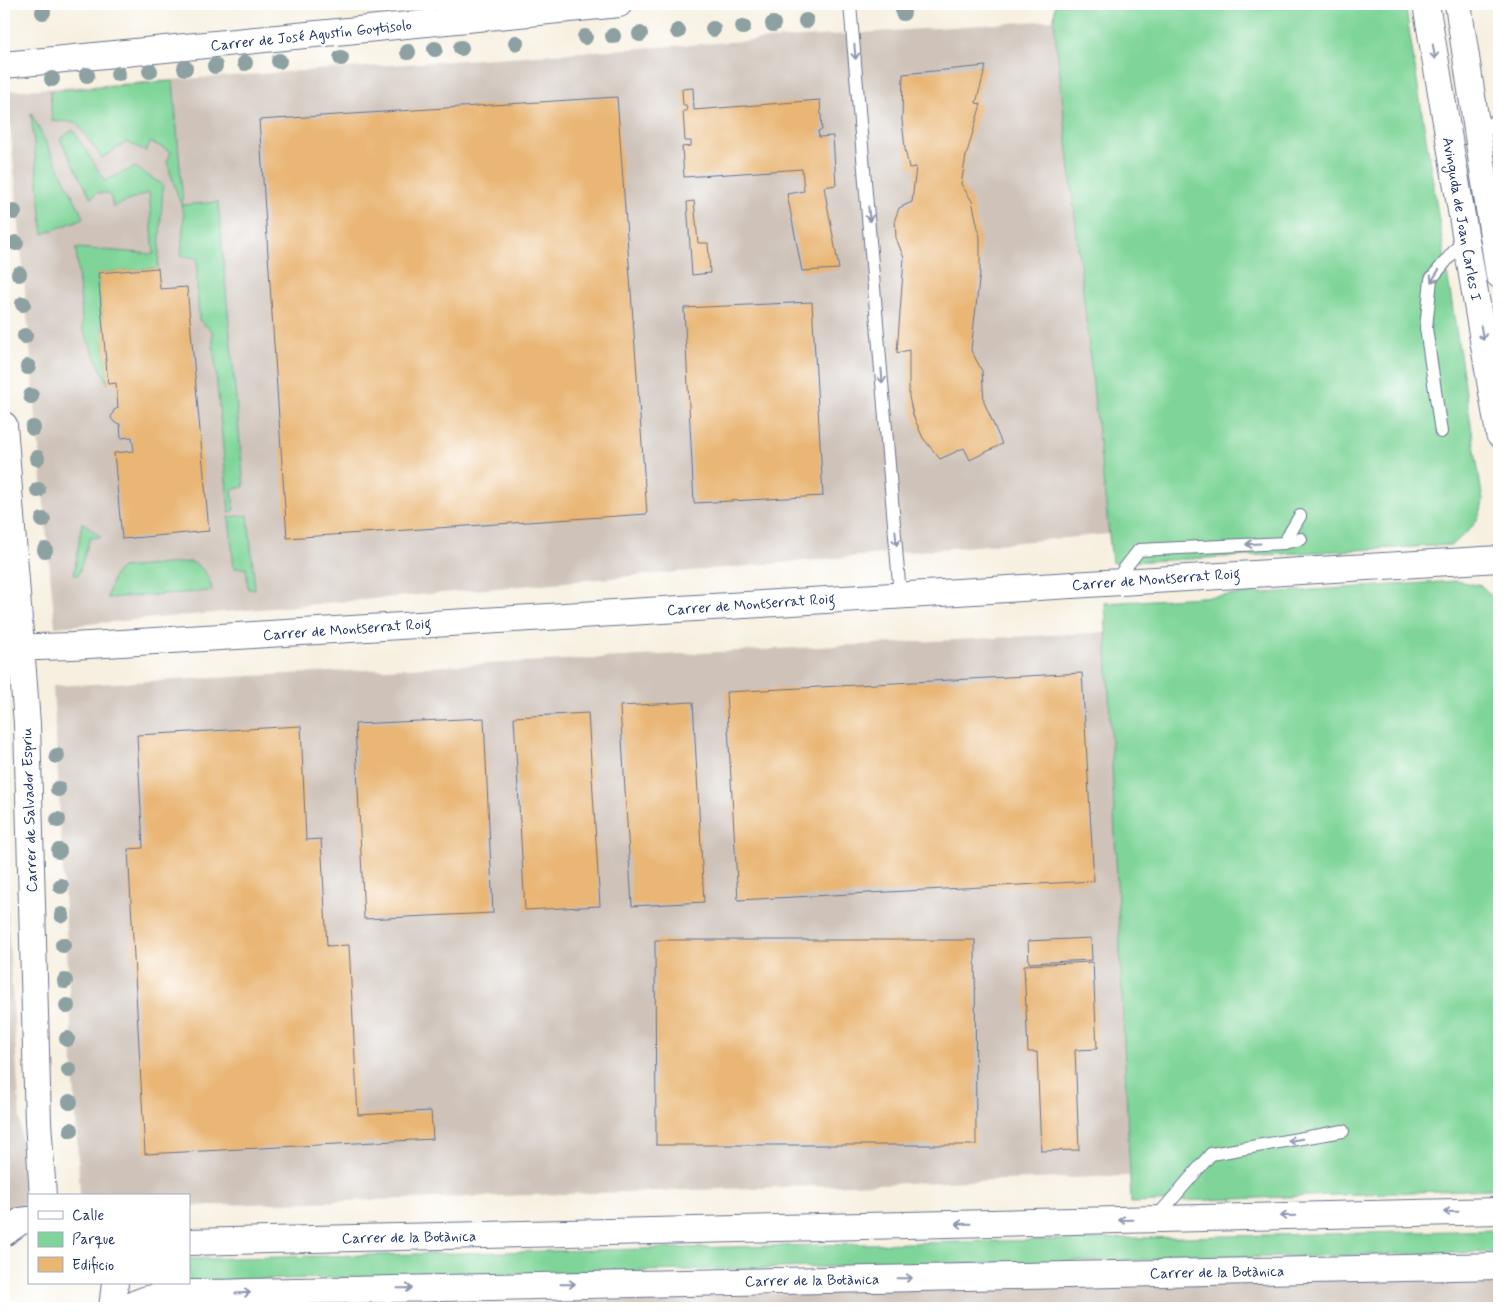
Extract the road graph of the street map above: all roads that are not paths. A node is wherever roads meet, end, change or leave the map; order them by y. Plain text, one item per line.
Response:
1 (618, 4) edge
2 (850, 4) edge
3 (1426, 4) edge
4 (1458, 4) edge
5 (4, 65) edge
6 (1499, 116) edge
7 (1480, 138) junction
8 (1465, 238) junction
9 (1499, 275) edge
10 (4, 426) edge
11 (1441, 432) dead end
12 (1499, 434) edge
13 (1300, 516) dead end
14 (1302, 539) dead end
15 (1284, 543) junction
16 (1499, 559) edge
17 (1114, 582) junction
18 (900, 594) junction
19 (13, 647) edge
20 (1343, 1131) dead end
21 (43, 1194) edge
22 (1499, 1211) edge
23 (1154, 1219) junction
24 (28, 1220) edge
25 (4, 1233) edge
26 (190, 1242) edge
27 (1499, 1266) edge
28 (115, 1284) edge
29 (112, 1308) edge
30 (127, 1308) edge

1 - 5 street, Carrer de José Agustín Goytisolo
2 -> 18 lane
3 -> 8 street, Avinguda de Joan Carles I
4 - 7 street, Avinguda de Joan Carles I
6 - 7 lane
7 - 9 street, Avinguda de Joan Carles I
8 -> 11 lane
8 -> 12 street, Avinguda de Joan Carles I
10 - 19 street, Carrer de Salvador Espriu
13 - 15 lane
14 - 15 lane
15 -> 17 lane
16 - 17 street, Carrer de Montserrat Roig
17 - 18 street, Carrer de Montserrat Roig
18 - 19 street, Carrer de Montserrat Roig
19 - 21 street, Carrer de Salvador Espriu
20 -> 23 lane
22 -> 23 street, Carrer de la Botànica
23 -> 26 street, Carrer de la Botànica
24 - 25 street
30 -> 27 street, Carrer de la Botànica
28 - 29 street

